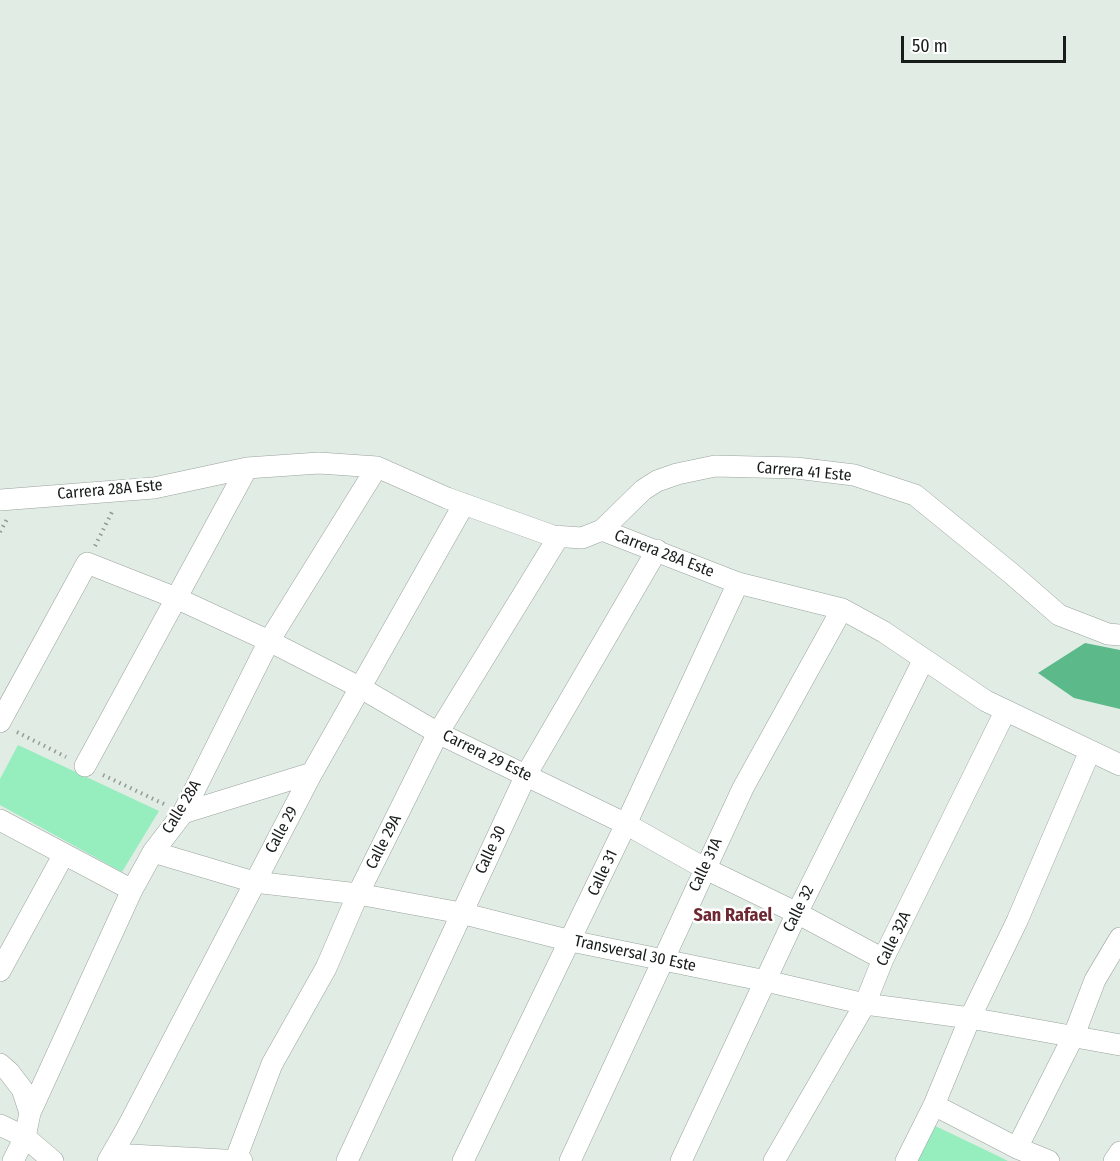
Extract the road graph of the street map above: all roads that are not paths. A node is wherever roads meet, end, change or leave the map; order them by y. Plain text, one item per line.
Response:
1 (377, 466) junction
2 (247, 468) junction
3 (0, 500) edge
4 (464, 504) junction
5 (602, 530) junction
6 (559, 536) junction
7 (657, 550) junction
8 (738, 583) junction
9 (176, 598) junction
10 (842, 609) junction
11 (1120, 635) edge
12 (269, 641) junction
13 (924, 659) junction
14 (361, 688) junction
15 (1005, 712) junction
16 (0, 722) edge
17 (438, 733) junction
18 (1090, 751) junction
19 (1120, 765) edge
20 (84, 766) dead end
21 (312, 773) junction
22 (526, 776) junction
23 (183, 813) junction
24 (0, 820) edge
25 (627, 824) junction
26 (153, 852) junction
27 (64, 854) junction
28 (704, 868) junction
29 (255, 882) junction
30 (132, 890) junction
31 (358, 894) junction
32 (460, 913) junction
33 (797, 913) junction
34 (1120, 938) edge
35 (571, 941) junction
36 (883, 959) junction
37 (662, 960) junction
38 (0, 971) edge
39 (766, 981) junction
40 (865, 1004) junction
41 (970, 1018) junction
42 (1074, 1035) junction
43 (1120, 1045) edge
44 (0, 1064) edge
45 (934, 1105) junction
46 (30, 1113) junction
47 (0, 1125) edge
48 (25, 1137) junction
49 (1017, 1148) junction
50 (1120, 1152) edge
51 (110, 1157) edge
52 (13, 1161) edge
53 (52, 1161) edge
54 (238, 1161) edge
55 (347, 1161) edge
56 (463, 1161) edge
57 (570, 1161) edge
58 (681, 1161) edge
59 (774, 1161) edge
60 (906, 1161) edge
61 (1049, 1161) edge
62 (1114, 1161) edge

1 - 2 street, Carrera 28A Este
1 - 4 street, Carrera 28A Este
1 - 12 street, Calle 28A
2 - 3 street, Carrera 28A Este
2 - 9 street
4 - 6 street, Carrera 28A Este
4 - 14 street, Calle 29
5 - 6 street, Carrera 28A Este
5 - 7 street, Carrera 28A Este
5 - 11 street, Carrera 41 Este
6 - 17 street, Calle 29A
7 - 8 street, Carrera 28A Este
7 - 22 street, Calle 30
8 - 10 street, Carrera 28A Este
8 - 25 street, Calle 31
9 - 12 street, Carrera 29 Este
9 - 16 street, Carrera 29 Este
9 - 20 street
10 - 13 street, Carrera 28A Este
10 - 28 street, Calle 31A
12 - 14 street, Carrera 29 Este
12 - 23 street, Calle 28A
13 - 15 street, Carrera 28A Este
13 - 33 street, Calle 32
14 - 17 street, Carrera 29 Este
14 - 21 street, Calle 29
15 - 18 street, Carrera 28A Este
15 - 36 street, Calle 32A
17 - 22 street, Carrera 29 Este
17 - 31 street, Calle 29A
18 - 19 street, Carrera 28A Este
18 - 41 street
21 - 23 street
21 - 29 street, Calle 29
22 - 25 street, Carrera 29 Este
22 - 32 street, Calle 30
23 - 26 street, Calle 28A
24 - 27 street
25 - 28 street, Carrera 29 Este
25 - 35 street, Calle 31
26 - 29 street, Transversal 30 Este
26 - 30 street, Calle 28A
27 - 30 street
27 - 38 street
28 - 33 street, Carrera 29 Este
28 - 37 street, Calle 31A
29 - 31 street, Transversal 30 Este
29 - 51 street, Calle 29
30 - 46 street, Calle 28A
31 - 32 street, Transversal 30 Este
31 - 54 street, Calle 29A
32 - 35 street, Transversal 30 Este
32 - 55 street, Calle 30
33 - 36 street, Carrera 29 Este
33 - 39 street, Calle 32
34 - 42 street
35 - 37 street, Transversal 30 Este
35 - 56 street, Calle 31
36 - 40 street, Calle 32A
37 - 39 street, Transversal 30 Este
37 - 57 street, Calle 31A
39 - 40 street, Transversal 30 Este
39 - 58 street, Calle 32
40 - 41 street, Transversal 30 Este
40 - 59 street, Calle 32A
41 - 42 street, Transversal 30 Este
41 - 45 street
42 - 43 street, Transversal 30 Este
42 - 49 street
44 - 46 street
45 - 49 street
45 - 60 street
46 - 48 street, Calle 28A
47 - 48 street
48 - 52 street, Calle 28A
48 - 53 street
49 - 61 street
50 - 62 street
51 - 54 street

